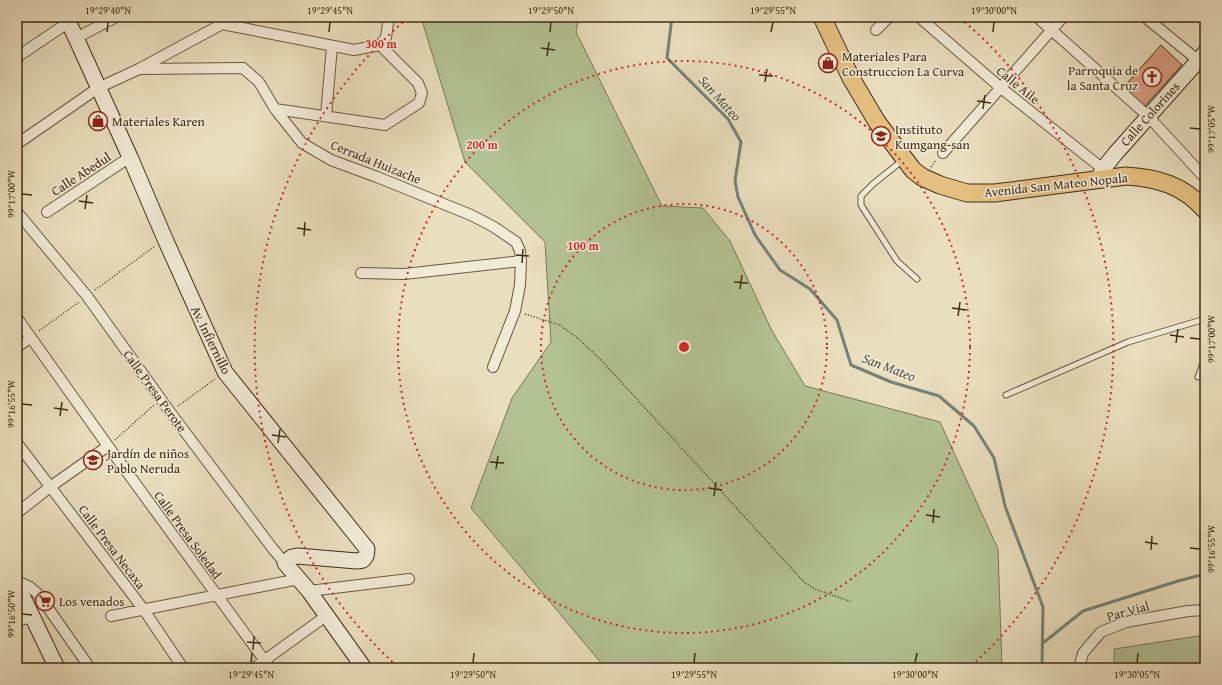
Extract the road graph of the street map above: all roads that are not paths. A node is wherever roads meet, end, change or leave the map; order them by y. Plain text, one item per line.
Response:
1 (116, 17) edge
2 (389, 17) edge
3 (822, 17) edge
4 (889, 17) edge
5 (919, 17) edge
6 (1037, 17) edge
7 (1063, 17) edge
8 (1145, 17) edge
9 (67, 20) edge
10 (876, 30) dead end
11 (1052, 30) junction
12 (76, 38) junction
13 (380, 45) junction
14 (332, 46) junction
15 (17, 57) edge
16 (1203, 60) edge
17 (139, 69) junction
18 (98, 88) junction
19 (1001, 88) junction
20 (275, 109) junction
21 (326, 116) junction
22 (1148, 116) junction
23 (17, 144) edge
24 (943, 153) road end
25 (130, 158) junction
26 (904, 159) junction
27 (1101, 174) junction
28 (1205, 178) edge
29 (1203, 203) edge
30 (17, 212) edge
31 (47, 212) dead end
32 (521, 261) junction
33 (361, 273) dead end
34 (917, 279) dead end
35 (17, 318) edge
36 (1205, 319) edge
37 (30, 338) junction
38 (17, 347) edge
39 (1205, 358) edge
40 (493, 367) dead end
41 (1198, 377) dead end
42 (1006, 394) dead end
43 (17, 443) edge
44 (108, 446) junction
45 (50, 487) junction
46 (17, 513) edge
47 (285, 563) junction
48 (300, 579) junction
49 (409, 579) dead end
50 (17, 581) edge
51 (17, 586) edge
52 (309, 591) junction
53 (216, 595) junction
54 (144, 610) junction
55 (1205, 610) edge
56 (110, 616) dead end
57 (326, 616) junction
58 (32, 617) junction
59 (17, 621) edge
60 (267, 664) edge
61 (57, 668) edge
62 (90, 668) edge
63 (183, 668) edge
64 (254, 668) edge
65 (364, 668) edge
66 (1079, 668) edge

1 - 12 street
2 - 13 street
3 - 26 main road, Avenida San Mateo Nopala
4 - 10 street
5 - 19 street, Calle Aile
6 - 11 street
7 - 11 street
8 - 16 street
9 - 12 street, Av. Infiernillo
9 - 15 street
11 - 19 street
11 - 22 street
12 - 18 street, Av. Infiernillo
13 - 14 street
13 - 21 street
14 - 17 street
14 - 21 street
16 - 22 street, Calle Colorines
17 - 18 street
17 - 20 street, Cerrada Huizache
18 - 23 street
18 - 25 street, Av. Infiernillo
19 - 24 street
19 - 27 street, Calle Aile
20 - 21 street
20 - 32 street, Cerrada Huizache
22 - 27 street, Calle Colorines
22 - 28 street
25 - 31 street, Calle Abedul
25 - 47 street, Av. Infiernillo
26 - 27 main road, Avenida San Mateo Nopala
26 - 34 lane
27 - 29 main road, Avenida San Mateo Nopala
30 - 47 street, Calle Presa Perote
32 - 33 street
32 - 40 street, Cerrada Huizache
35 - 37 street, Calle Presa Soledad
36 - 42 lane
37 - 38 street
37 - 44 street, Calle Presa Soledad
39 - 41 lane
43 - 45 street, Calle Presa Necaxa
44 - 45 street
44 - 53 street, Calle Presa Soledad
45 - 46 street
45 - 54 street, Calle Presa Necaxa
47 - 48 street, Calle Presa Perote
48 - 52 street, Calle Presa Perote
48 - 53 street
49 - 52 street
50 - 62 street
51 - 58 street
52 - 57 street, Calle Presa Perote
53 - 54 street
53 - 60 street, Calle Presa Soledad
54 - 56 street
54 - 63 street, Calle Presa Necaxa
55 - 66 street, Par Vial
57 - 60 street
57 - 65 street, Calle Presa Perote
58 - 59 street
58 - 61 street
60 - 64 street

